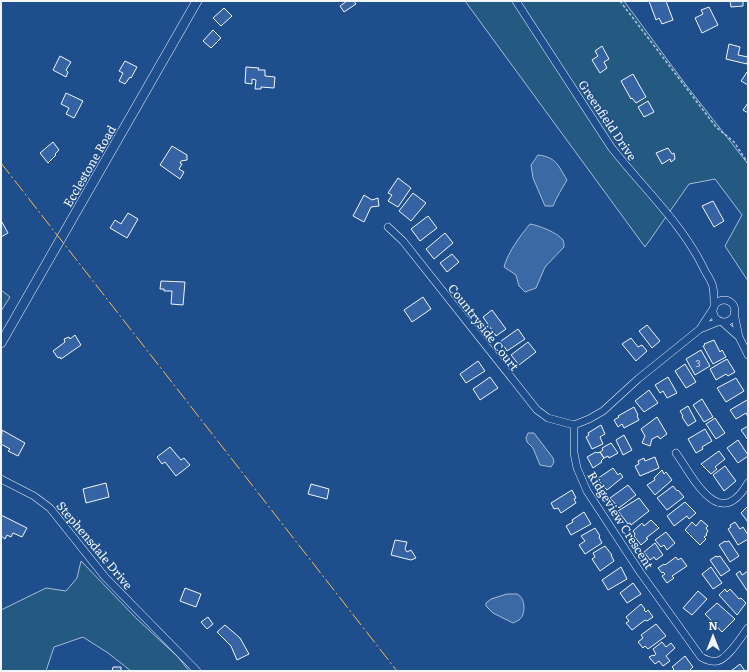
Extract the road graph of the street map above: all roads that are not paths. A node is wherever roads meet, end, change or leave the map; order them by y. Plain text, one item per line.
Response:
1 (197, 1) edge
2 (516, 1) edge
3 (388, 227) dead end
4 (713, 287) junction
5 (729, 302) junction
6 (713, 307) junction
7 (734, 313) junction
8 (721, 322) junction
9 (700, 329) junction
10 (739, 337) junction
11 (1, 343) edge
12 (748, 356) edge
13 (574, 425) junction
14 (676, 453) dead end
15 (1, 479) edge
16 (748, 483) edge
17 (748, 628) edge
18 (197, 671) edge

1 - 11 main road, Ecclestone Road
2 - 4 street, Greenfield Drive
3 - 13 street, Countryside Court
4 - 5 street, Greenfield Drive
4 - 6 street, Greenfield Drive
5 - 6 street
5 - 7 street
6 - 8 street
6 - 9 street
7 - 8 street
7 - 10 street
8 - 9 street
8 - 10 street
9 - 13 street
10 - 12 street
13 - 17 street, Ridgeview Crescent
14 - 16 street
15 - 18 street, Stephensdale Drive

